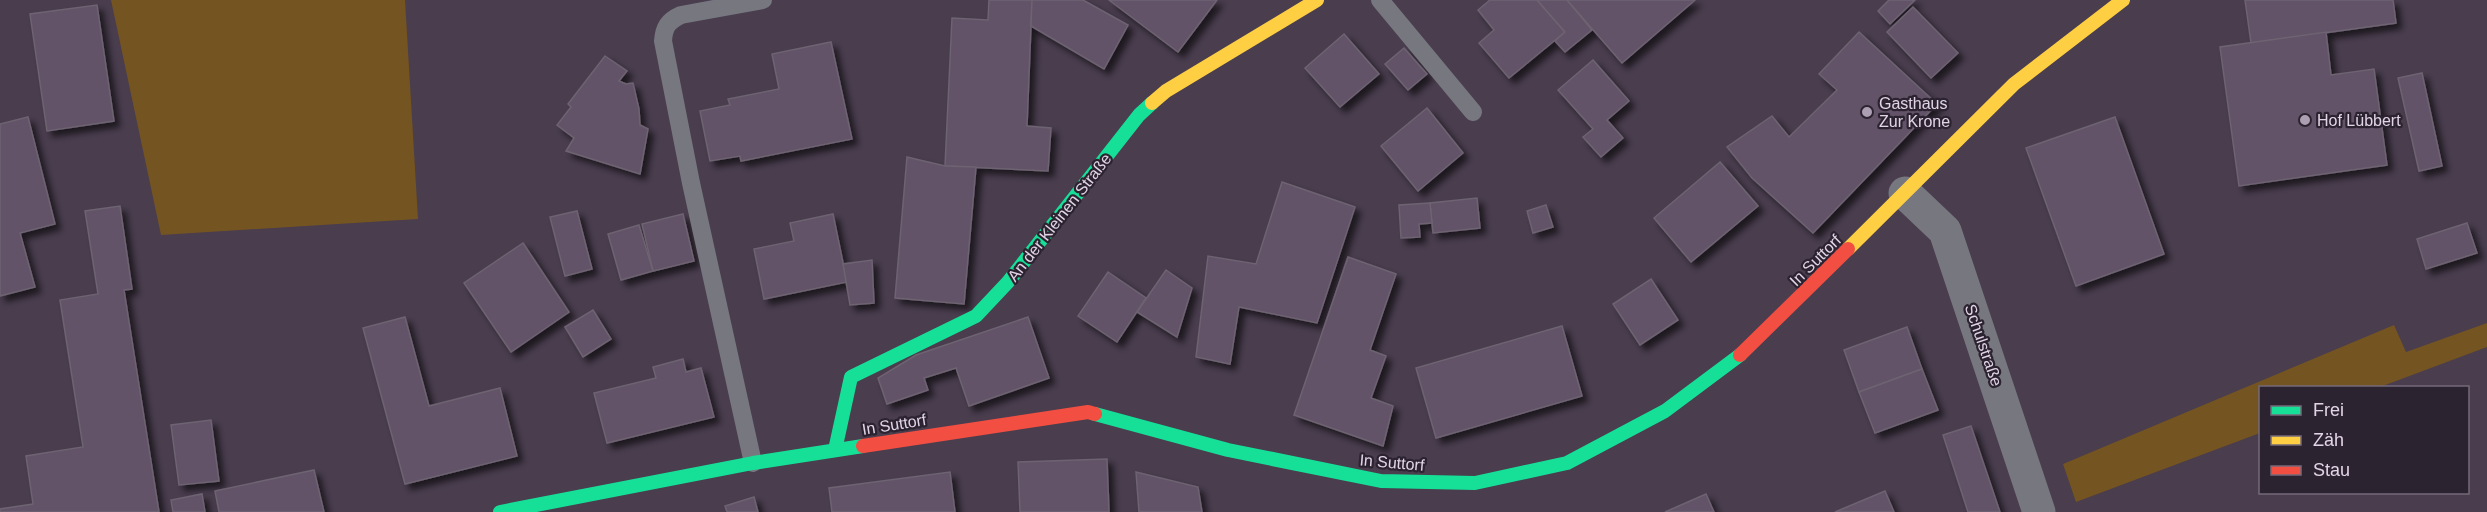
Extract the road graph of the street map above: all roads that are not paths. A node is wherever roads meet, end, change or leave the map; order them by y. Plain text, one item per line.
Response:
1 (763, 0) edge
2 (1317, 0) edge
3 (1380, 0) edge
4 (2122, 0) edge
5 (1473, 112) dead end
6 (1905, 193) junction
7 (835, 450) junction
8 (753, 463) junction
9 (500, 512) edge
10 (2039, 512) edge

1 - 8 lane
2 - 7 main road, An der Kleinen Straße
3 - 5 lane
4 - 6 main road, In Suttorf
6 - 7 main road, In Suttorf
6 - 10 street, Schulstraße
7 - 8 main road, In Suttorf
8 - 9 main road, In Suttorf

